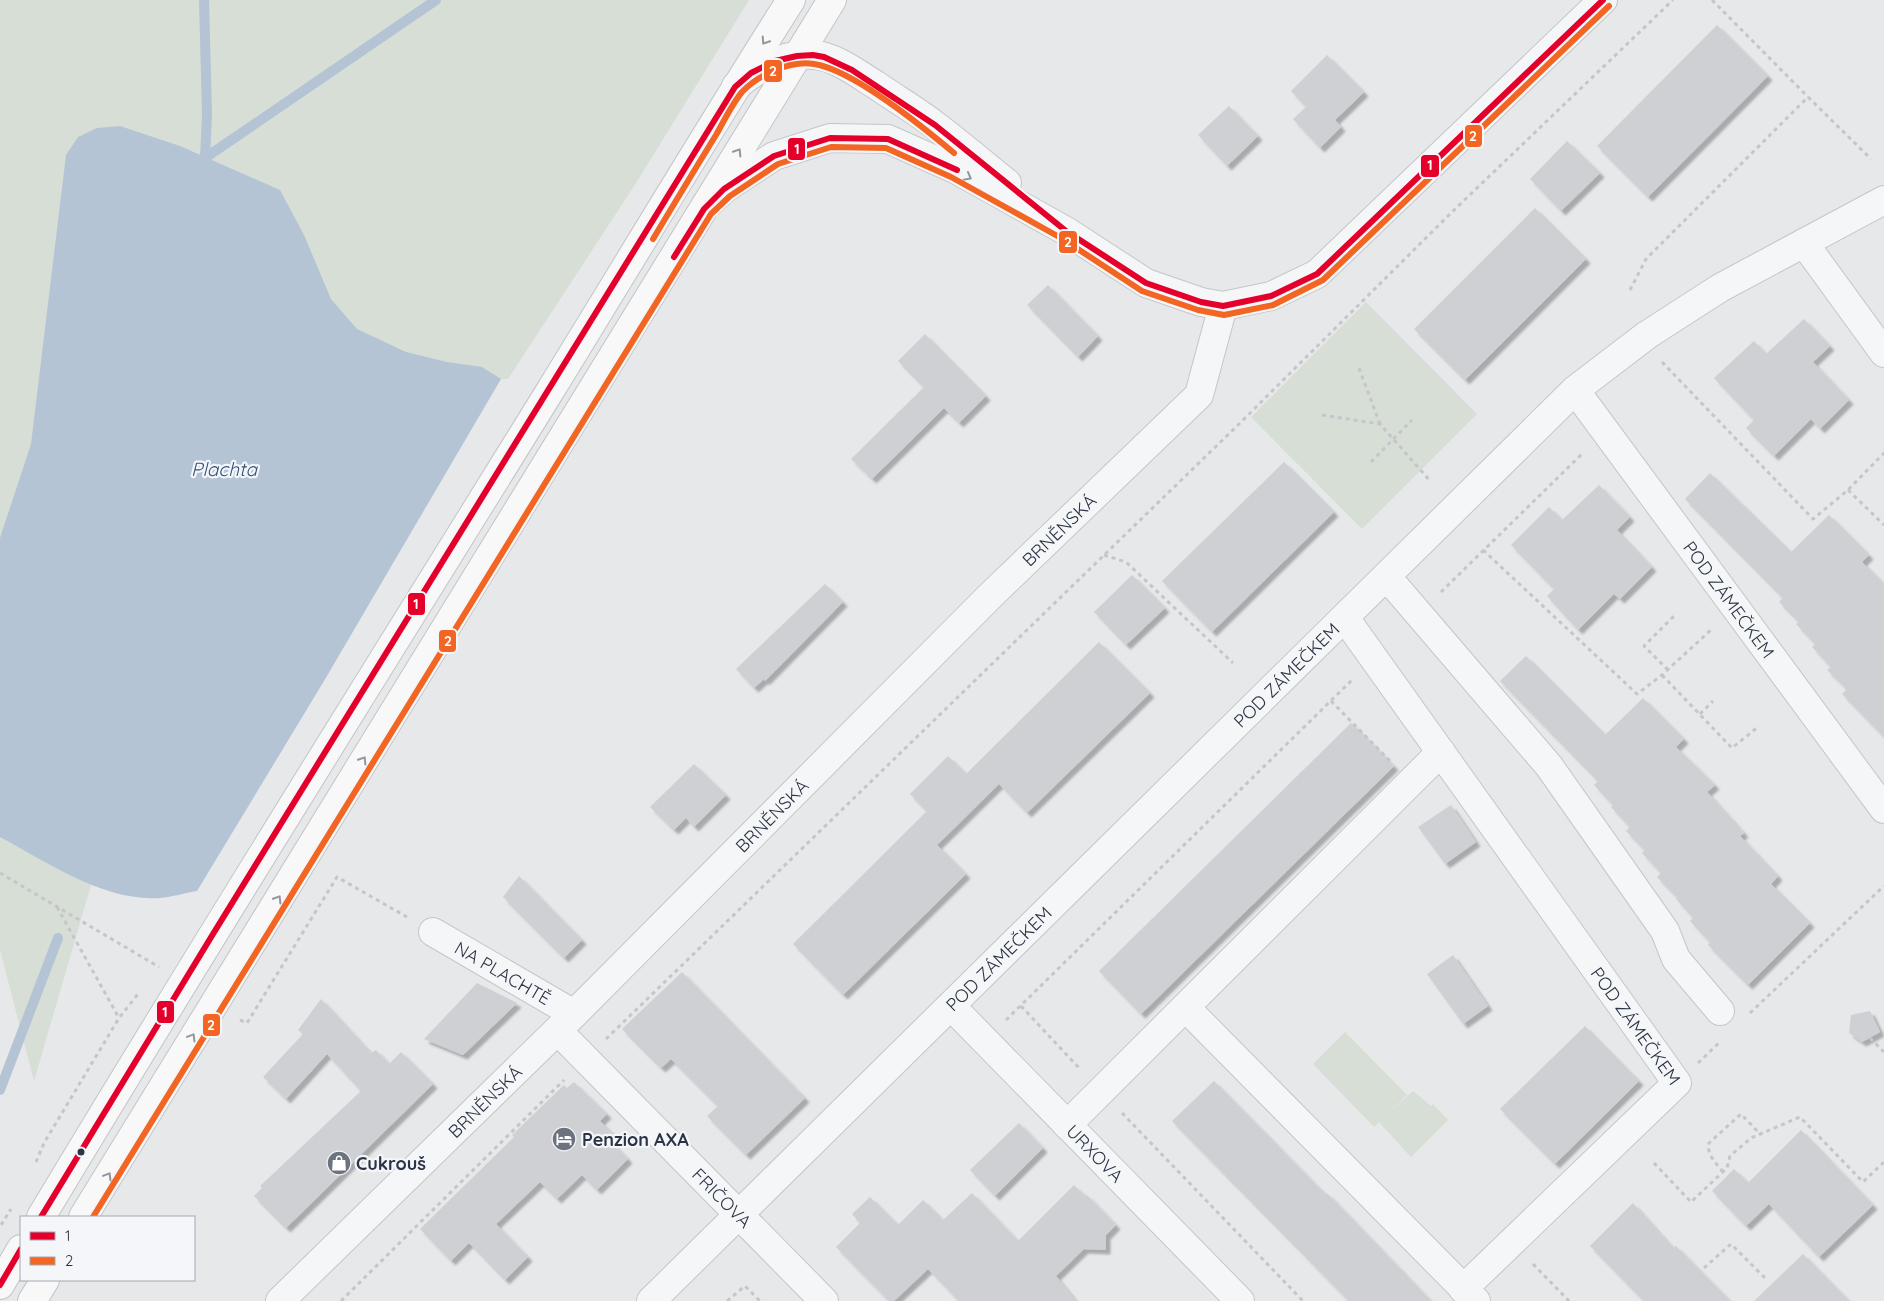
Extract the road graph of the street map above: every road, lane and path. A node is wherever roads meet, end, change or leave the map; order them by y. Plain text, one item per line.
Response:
1 (791, 0) edge
2 (832, 0) edge
3 (1603, 0) edge
4 (1673, 0) edge
5 (1712, 0) edge
6 (797, 56) junction
7 (852, 70) junction
8 (735, 87) junction
9 (1808, 96) junction
10 (1871, 159) dead end
11 (1884, 200) edge
12 (704, 208) junction
13 (1066, 231) junction
14 (1804, 243) junction
15 (1630, 290) dead end
16 (1223, 306) junction
17 (1640, 340) junction
18 (1884, 353) edge
19 (1359, 368) dead end
20 (1575, 390) junction
21 (1322, 415) dead end
22 (1412, 420) dead end
23 (1380, 424) junction
24 (1393, 439) junction
25 (1584, 451) dead end
26 (1884, 452) edge
27 (1371, 462) dead end
28 (1430, 482) dead end
29 (1848, 490) junction
30 (1884, 526) edge
31 (1483, 550) junction
32 (1104, 555) junction
33 (1387, 577) junction
34 (1735, 607) junction
35 (1418, 613) junction
36 (1674, 615) dead end
37 (1345, 618) junction
38 (1374, 659) junction
39 (1233, 663) dead end
40 (1668, 670) junction
41 (1662, 675) junction
42 (1331, 701) junction
43 (1713, 701) dead end
44 (1700, 714) junction
45 (1759, 726) dead end
46 (1441, 752) junction
47 (1411, 782) junction
48 (1884, 809) edge
49 (0, 873) edge
50 (1884, 886) edge
51 (56, 906) junction
52 (433, 932) joint
53 (160, 968) dead end
54 (951, 1006) junction
55 (1021, 1006) junction
56 (1186, 1008) junction
57 (1748, 1015) dead end
58 (240, 1020) dead end
59 (566, 1022) junction
60 (1723, 1023) joint
61 (1870, 1038) dead end
62 (985, 1040) junction
63 (1884, 1052) edge
64 (585, 1059) junction
65 (1677, 1083) junction
66 (1101, 1091) junction
67 (1068, 1125) junction
68 (1760, 1134) junction
69 (1884, 1162) edge
70 (1654, 1163) dead end
71 (35, 1165) dead end
72 (1723, 1172) junction
73 (14, 1203) dead end
74 (738, 1214) junction
75 (42, 1216) edge
76 (83, 1216) edge
77 (0, 1226) edge
78 (1512, 1242) junction
79 (20, 1251) edge
80 (1704, 1268) dead end
81 (1766, 1279) dead end
82 (43, 1281) edge
83 (0, 1285) edge
84 (1470, 1295) edge
85 (32, 1301) edge
86 (280, 1301) edge
87 (341, 1301) edge
88 (651, 1301) edge
89 (727, 1301) edge
90 (760, 1301) edge
91 (824, 1301) edge
92 (1240, 1301) edge
93 (1303, 1301) edge
94 (1569, 1301) edge

1 -> 8 main road
2 - 6 main road
2 - 7 street
3 - 16 street
4 - 32 path
5 - 9 path
6 - 7 street
6 - 8 street
12 -> 6 main road
7 - 13 street
8 - 75 main road
9 - 10 path
9 - 15 path
11 - 14 street, POD ZÁMEČKEM
12 -> 13 street
76 -> 12 main road
13 - 16 street
14 - 17 street, POD ZÁMEČKEM
14 - 18 street
16 - 59 street, BRNĚNSKÁ
17 - 20 street, POD ZÁMEČKEM
17 - 29 path
19 - 23 path
20 - 33 street, POD ZÁMEČKEM
20 - 34 street, POD ZÁMEČKEM
21 - 23 path
22 - 24 path
23 - 24 path
24 - 27 path
24 - 28 path
25 - 31 path
26 - 29 path
29 - 30 path
31 - 35 path
31 - 41 path
32 - 39 path
32 - 64 path
33 - 35 street
33 - 37 street, POD ZÁMEČKEM
34 - 40 path
34 - 48 street, POD ZÁMEČKEM
35 - 60 street
36 - 40 path
37 - 38 street, POD ZÁMEČKEM
37 - 54 street, POD ZÁMEČKEM
38 - 42 path
38 - 46 street, POD ZÁMEČKEM
40 - 41 path
41 - 44 path
42 - 47 path
42 - 55 path
43 - 44 path
44 - 45 path
46 - 47 street
46 - 65 street, POD ZÁMEČKEM
47 - 56 street
49 - 51 path
50 - 57 path
51 - 53 path
51 - 71 path
52 - 58 path
52 - 59 street, NA PLACHTĚ
54 - 62 street, URXOVA
54 - 74 street, POD ZÁMEČKEM
55 - 62 path
55 - 66 path
56 - 66 street
56 - 84 street
59 - 64 street, FRIČOVA
59 - 86 street, BRNĚNSKÁ
60 - 65 path
61 - 63 path
62 - 67 street, URXOVA
64 - 74 street, FRIČOVA
64 - 87 path
65 - 78 street, POD ZÁMEČKEM
66 - 67 street
66 - 93 path
67 - 92 street, URXOVA
68 - 69 path
68 - 72 path
68 - 72 path
70 - 72 path
73 - 77 path
74 - 88 street, POD ZÁMEČKEM
74 - 91 street, FRIČOVA
78 - 84 street, POD ZÁMEČKEM
78 - 94 path
79 - 83 main road
80 - 81 path
82 - 85 main road
89 - 90 path

